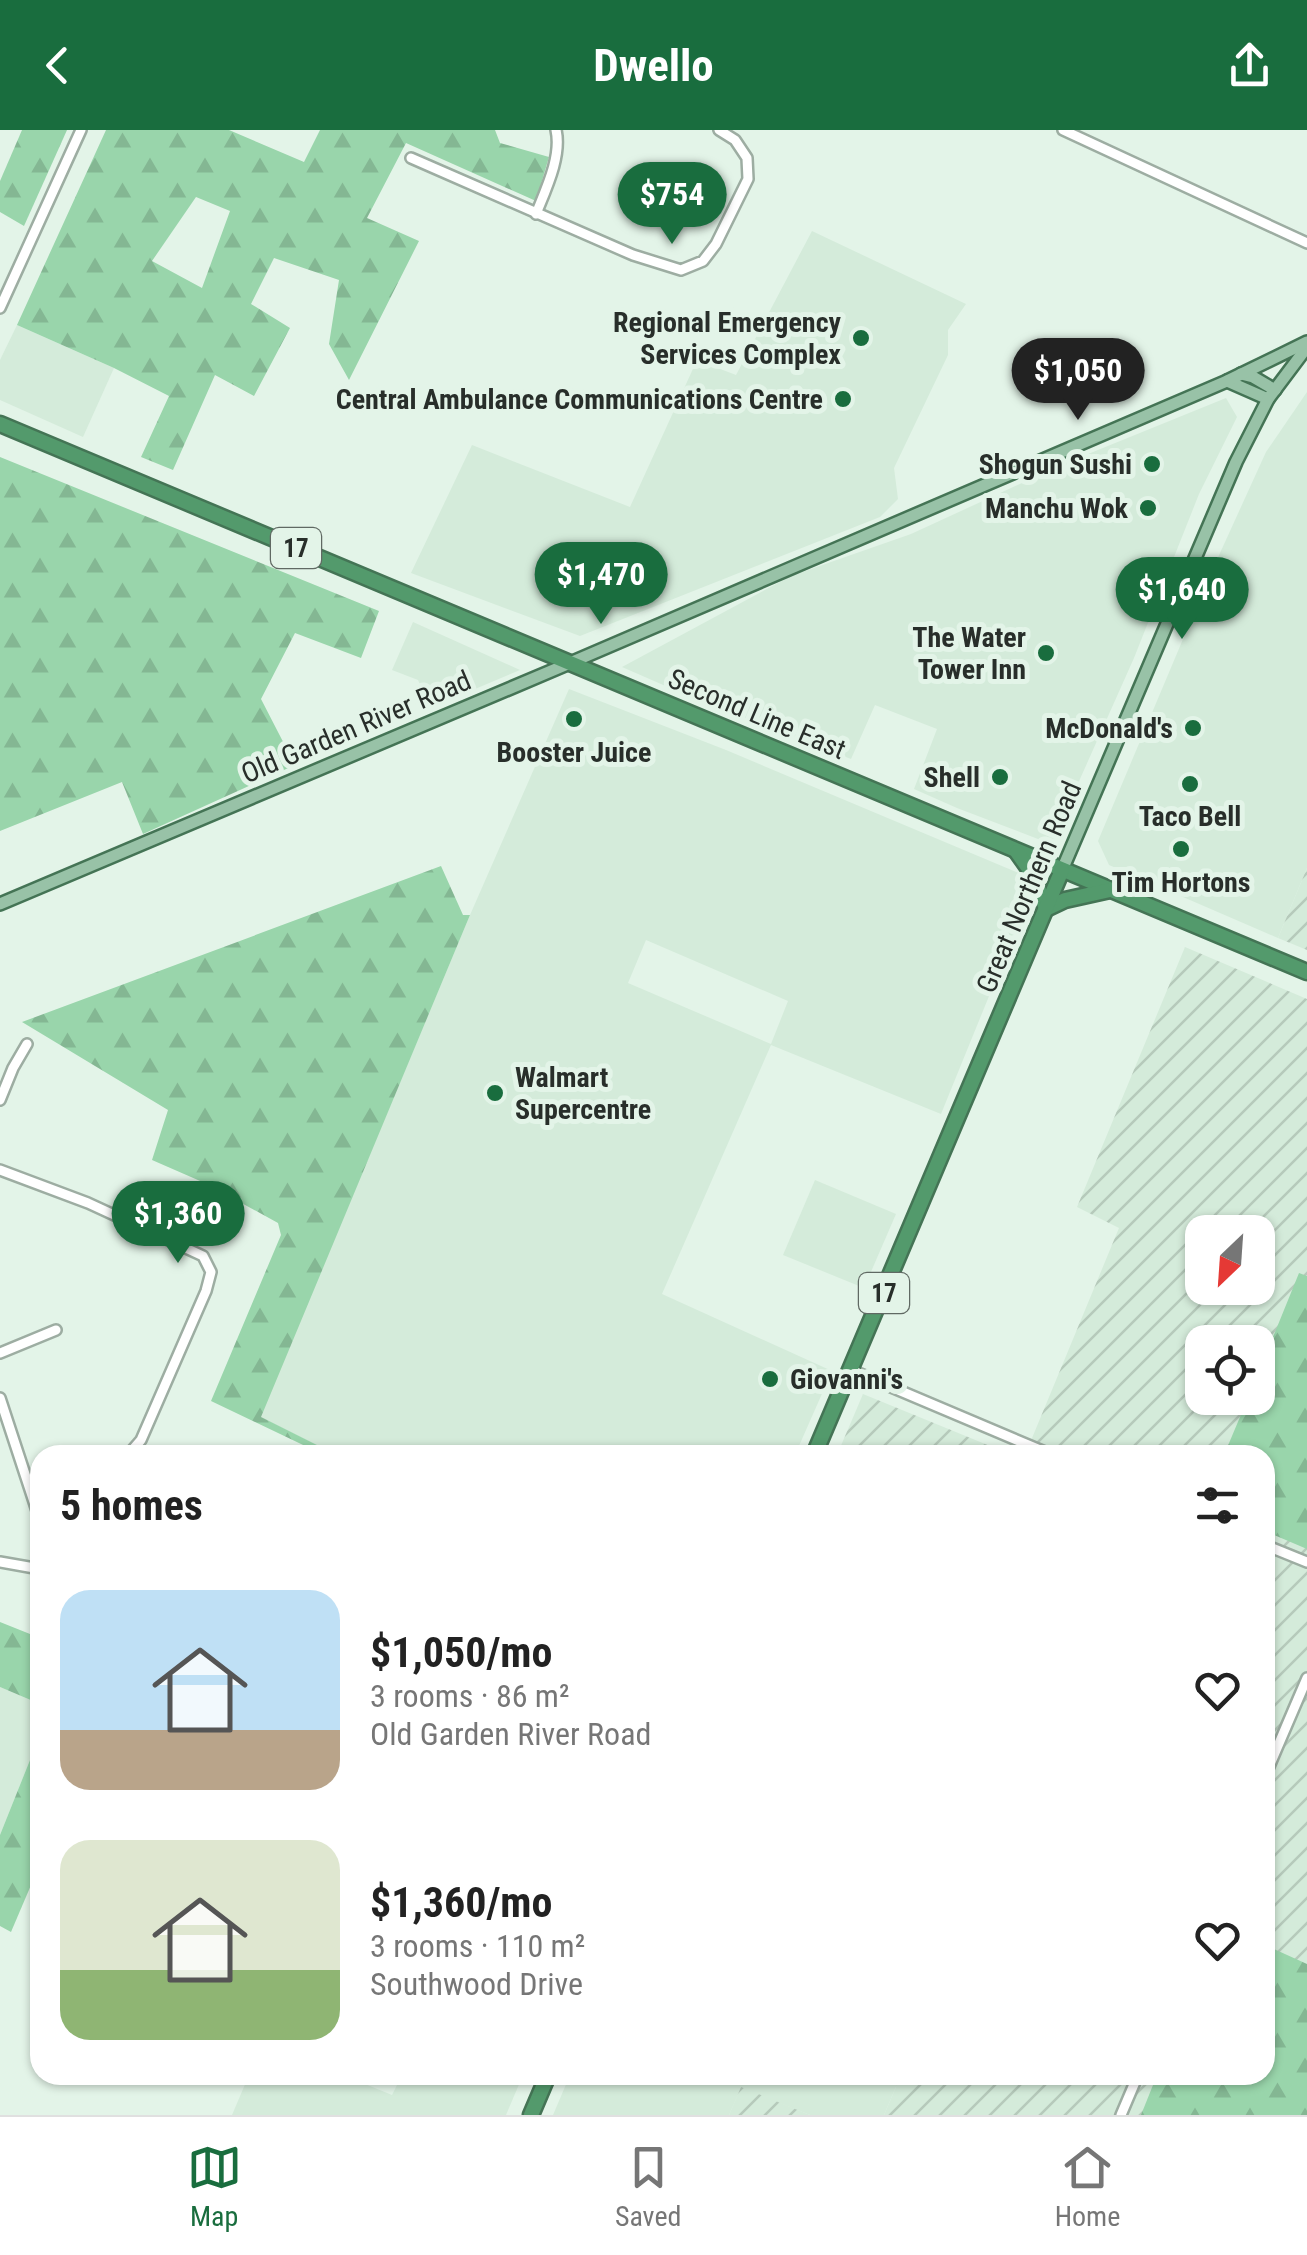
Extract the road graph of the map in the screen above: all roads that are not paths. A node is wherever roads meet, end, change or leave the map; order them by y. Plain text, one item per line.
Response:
1 (81, 130) edge
2 (556, 130) edge
3 (720, 130) edge
4 (1062, 130) edge
5 (412, 158) dead end
6 (536, 214) junction
7 (1307, 243) edge
8 (0, 308) edge
9 (1307, 344) edge
10 (1241, 374) junction
11 (1227, 381) junction
12 (1272, 395) junction
13 (0, 426) edge
14 (570, 663) junction
15 (1014, 849) junction
16 (1062, 870) junction
17 (1111, 890) junction
18 (0, 904) edge
19 (1046, 909) junction
20 (1307, 972) edge
21 (27, 1044) dead end
22 (0, 1100) edge
23 (0, 1170) edge
24 (56, 1330) dead end
25 (0, 1353) edge
26 (851, 1370) junction
27 (0, 1398) edge
28 (137, 1445) edge
29 (818, 1445) edge
30 (1028, 1445) edge
31 (30, 1488) edge
32 (1275, 1548) edge
33 (0, 1562) edge
34 (1307, 1562) edge
35 (30, 1568) edge
36 (1307, 1678) edge
37 (1275, 1753) edge
38 (544, 2085) edge
39 (1134, 2085) edge
40 (530, 2115) edge
41 (1121, 2115) edge

1 - 8 street
2 - 6 street
3 - 6 street
4 - 7 street
5 - 6 street
9 - 10 main road, Old Garden River Road
9 - 12 main road, Great Northern Road
10 - 11 main road, Old Garden River Road
10 - 12 main road
11 - 12 main road
11 - 14 main road, Old Garden River Road
12 - 16 main road, Great Northern Road
13 - 14 highway, Second Line East / 17
14 - 15 highway, Second Line East / 17
14 - 18 main road, Old Garden River Road
15 - 16 highway, Second Line East / 17
15 - 19 highway
16 - 17 highway, Second Line East
16 - 19 highway, Great Northern Road / 17
17 - 19 highway
17 - 20 highway, Second Line East
19 - 26 highway, Great Northern Road / 17
21 - 22 street
23 - 28 street
24 - 25 street
26 - 29 highway, Great Northern Road / 17
26 - 30 street
27 - 31 street
32 - 34 street
33 - 35 street
36 - 37 street
38 - 40 highway
39 - 41 street

